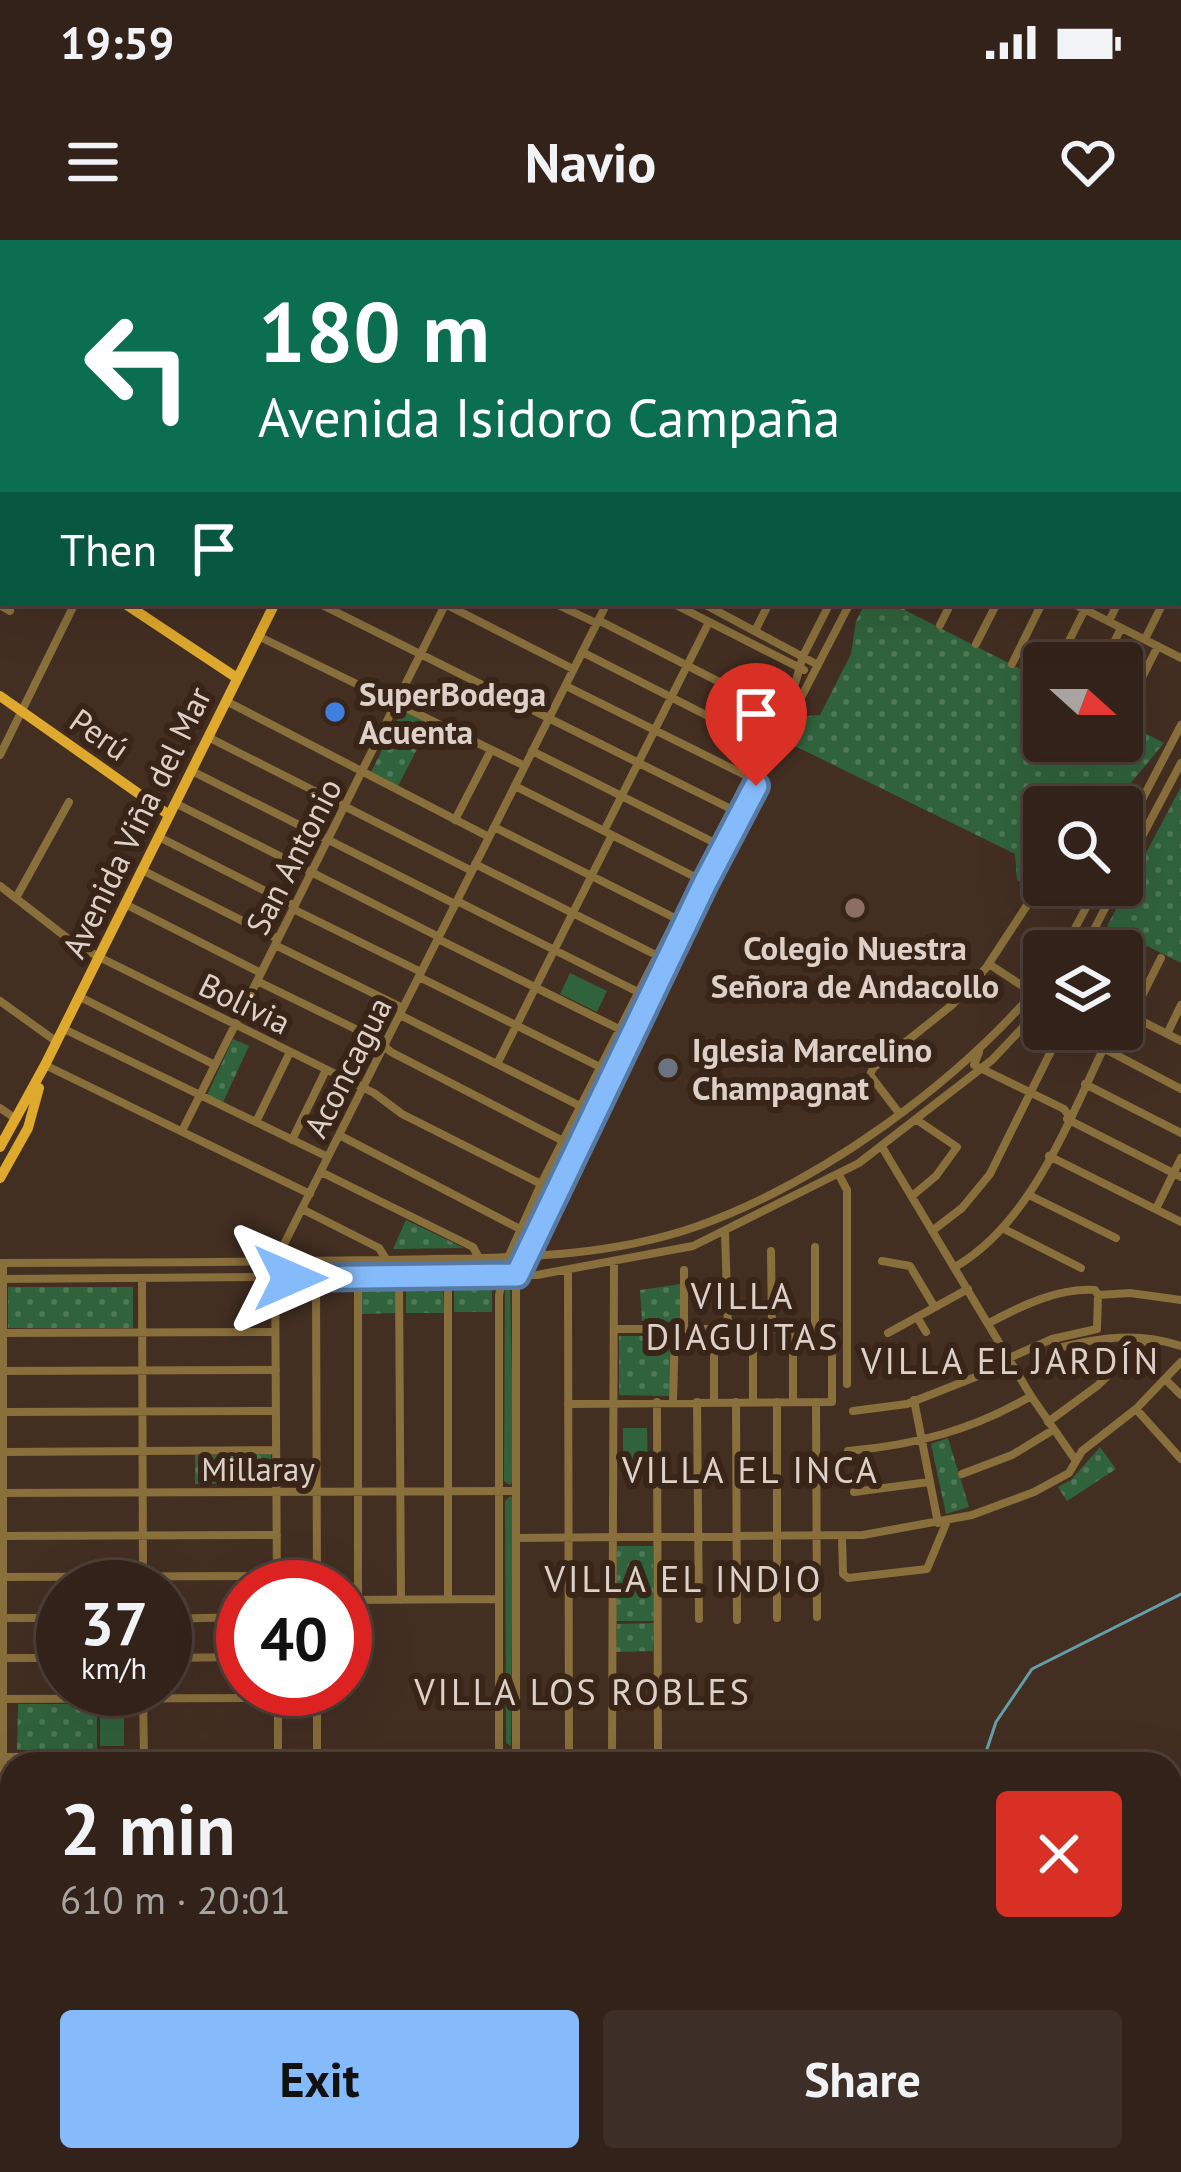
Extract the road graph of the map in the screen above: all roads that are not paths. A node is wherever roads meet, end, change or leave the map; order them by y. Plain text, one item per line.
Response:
1 (2, 606) edge
2 (74, 606) edge
3 (129, 606) edge
4 (273, 606) edge
5 (324, 606) edge
6 (444, 606) edge
7 (451, 606) edge
8 (561, 606) edge
9 (605, 606) edge
10 (678, 606) edge
11 (711, 606) edge
12 (768, 606) edge
13 (828, 606) edge
14 (848, 606) edge
15 (950, 606) edge
16 (995, 606) edge
17 (1041, 606) edge
18 (1078, 606) edge
19 (1116, 606) edge
20 (1162, 606) edge
21 (1085, 610) junction
22 (10, 611) dead end
23 (597, 621) junction
24 (1109, 621) junction
25 (709, 622) junction
26 (940, 625) dead end
27 (1121, 628) junction
28 (755, 631) junction
29 (258, 637) junction
30 (1145, 640) junction
31 (1069, 642) edge
32 (1114, 642) edge
33 (976, 644) dead end
34 (1158, 646) junction
35 (582, 652) junction
36 (421, 654) junction
37 (803, 656) junction
38 (1181, 658) edge
39 (1012, 664) dead end
40 (818, 665) junction
41 (687, 666) junction
42 (802, 668) junction
43 (573, 669) junction
44 (1143, 676) edge
45 (812, 677) junction
46 (238, 678) junction
47 (565, 686) junction
48 (0, 696) edge
49 (671, 698) junction
50 (226, 701) junction
51 (396, 703) junction
52 (21, 712) junction
53 (780, 713) junction
54 (549, 718) junction
55 (1181, 725) edge
56 (655, 729) junction
57 (208, 737) junction
58 (763, 744) junction
59 (491, 750) junction
60 (532, 751) junction
61 (0, 755) edge
62 (639, 763) junction
63 (1181, 763) edge
64 (525, 766) junction
65 (192, 770) junction
66 (362, 772) junction
67 (747, 776) junction
68 (515, 786) junction
69 (622, 796) junction
70 (1143, 799) edge
71 (70, 802) dead end
72 (345, 806) junction
73 (730, 808) junction
74 (172, 809) junction
75 (455, 820) junction
76 (492, 832) junction
77 (1144, 832) edge
78 (608, 833) junction
79 (159, 837) junction
80 (328, 838) junction
81 (713, 842) junction
82 (474, 868) junction
83 (142, 870) junction
84 (311, 873) junction
85 (591, 876) junction
86 (700, 880) junction
87 (0, 886) edge
88 (16, 898) junction
89 (456, 903) junction
90 (125, 904) junction
91 (1027, 906) edge
92 (294, 908) junction
93 (573, 913) junction
94 (675, 918) junction
95 (439, 938) junction
96 (277, 942) junction
97 (554, 950) junction
98 (656, 955) junction
99 (99, 957) junction
100 (1161, 958) dead end
101 (989, 964) junction
102 (420, 974) junction
103 (259, 977) junction
104 (1023, 986) edge
105 (536, 988) junction
106 (1143, 988) edge
107 (638, 992) junction
108 (80, 997) junction
109 (0, 1001) edge
110 (1023, 1004) edge
111 (1181, 1005) edge
112 (402, 1012) junction
113 (1143, 1022) edge
114 (235, 1025) junction
115 (516, 1026) junction
116 (1023, 1026) edge
117 (64, 1028) junction
118 (619, 1029) junction
119 (1167, 1034) junction
120 (1181, 1041) edge
121 (57, 1042) junction
122 (984, 1044) junction
123 (384, 1046) junction
124 (1052, 1050) edge
125 (1102, 1050) edge
126 (1107, 1050) edge
127 (290, 1052) junction
128 (497, 1064) junction
129 (46, 1065) junction
130 (215, 1065) junction
131 (600, 1067) junction
132 (981, 1069) junction
133 (326, 1070) junction
134 (1085, 1084) junction
135 (363, 1088) junction
136 (1181, 1089) edge
137 (1030, 1093) junction
138 (200, 1096) junction
139 (580, 1106) junction
140 (0, 1108) edge
141 (899, 1113) junction
142 (1068, 1117) junction
143 (23, 1120) junction
144 (917, 1120) junction
145 (256, 1122) junction
146 (1180, 1130) edge
147 (182, 1131) junction
148 (340, 1135) junction
149 (292, 1140) junction
150 (563, 1141) junction
151 (0, 1147) edge
152 (882, 1148) junction
153 (1049, 1156) junction
154 (328, 1157) junction
155 (1181, 1158) edge
156 (321, 1172) junction
157 (838, 1175) junction
158 (1177, 1176) edge
159 (0, 1178) edge
160 (541, 1184) junction
161 (310, 1194) junction
162 (911, 1196) junction
163 (1029, 1196) junction
164 (302, 1209) junction
165 (1156, 1209) junction
166 (1181, 1222) edge
167 (1004, 1229) junction
168 (521, 1230) junction
169 (932, 1231) junction
170 (725, 1232) junction
171 (1116, 1238) dead end
172 (815, 1247) dead end
173 (771, 1251) dead end
174 (479, 1258) junction
175 (386, 1259) junction
176 (507, 1260) junction
177 (521, 1260) junction
178 (275, 1262) junction
179 (882, 1262) dead end
180 (2, 1263) edge
181 (614, 1263) junction
182 (955, 1267) junction
183 (1081, 1268) dead end
184 (684, 1270) dead end
185 (568, 1271) junction
186 (517, 1275) junction
187 (502, 1276) junction
188 (316, 1277) junction
189 (358, 1277) junction
190 (399, 1277) junction
191 (142, 1278) junction
192 (275, 1278) junction
193 (448, 1278) junction
194 (2, 1279) edge
195 (968, 1289) junction
196 (1099, 1295) junction
197 (1181, 1300) edge
198 (934, 1306) junction
199 (917, 1317) junction
200 (989, 1323) junction
201 (728, 1328) junction
202 (752, 1328) junction
203 (614, 1329) junction
204 (680, 1329) junction
205 (714, 1329) junction
206 (772, 1329) junction
207 (793, 1329) junction
208 (814, 1329) junction
209 (142, 1332) junction
210 (275, 1332) junction
211 (926, 1332) dead end
212 (3, 1333) edge
213 (888, 1333) dead end
214 (1099, 1334) junction
215 (1147, 1338) junction
216 (1181, 1346) edge
217 (1010, 1360) junction
218 (1181, 1362) edge
219 (142, 1370) junction
220 (275, 1370) junction
221 (3, 1371) edge
222 (1166, 1380) junction
223 (848, 1384) dead end
224 (1181, 1395) edge
225 (1031, 1396) junction
226 (914, 1400) junction
227 (614, 1402) junction
228 (657, 1402) junction
229 (674, 1402) junction
230 (698, 1402) junction
231 (714, 1402) junction
232 (736, 1402) junction
233 (752, 1402) junction
234 (777, 1402) junction
235 (793, 1402) junction
236 (816, 1402) junction
237 (568, 1403) junction
238 (1136, 1409) junction
239 (276, 1411) junction
240 (853, 1411) dead end
241 (3, 1412) edge
242 (143, 1412) junction
243 (1051, 1426) junction
244 (922, 1439) junction
245 (276, 1450) junction
246 (142, 1451) junction
247 (848, 1451) dead end
248 (3, 1452) edge
249 (1181, 1459) edge
250 (1076, 1461) junction
251 (962, 1474) dead end
252 (930, 1482) junction
253 (447, 1490) junction
254 (358, 1491) junction
255 (400, 1491) junction
256 (499, 1491) junction
257 (516, 1491) junction
258 (277, 1492) junction
259 (316, 1492) junction
260 (854, 1492) dead end
261 (2, 1493) edge
262 (143, 1493) junction
263 (943, 1522) junction
264 (277, 1534) junction
265 (143, 1535) junction
266 (842, 1535) junction
267 (3, 1536) junction
268 (816, 1536) junction
269 (568, 1537) junction
270 (610, 1537) junction
271 (658, 1537) junction
272 (698, 1537) junction
273 (737, 1537) junction
274 (777, 1537) junction
275 (516, 1538) junction
276 (143, 1560) edge
277 (277, 1560) edge
278 (316, 1560) edge
279 (358, 1560) edge
280 (3, 1577) junction
281 (36, 1578) edge
282 (499, 1599) junction
283 (372, 1600) edge
284 (401, 1600) junction
285 (448, 1600) junction
286 (817, 1617) dead end
287 (3, 1618) junction
288 (36, 1618) edge
289 (777, 1618) dead end
290 (699, 1619) dead end
291 (737, 1620) dead end
292 (2, 1633) edge
293 (3, 1658) junction
294 (36, 1658) edge
295 (36, 1698) edge
296 (3, 1699) junction
297 (143, 1716) edge
298 (279, 1716) edge
299 (317, 1716) edge
300 (2, 1752) edge
301 (143, 1752) edge
302 (280, 1752) edge
303 (317, 1752) edge
304 (499, 1752) edge
305 (516, 1752) edge
306 (568, 1752) edge
307 (612, 1752) edge
308 (663, 1752) edge

1 - 22 street
2 - 52 street
3 - 46 main road
4 - 29 main road, Avenida Viña del Mar
5 - 36 street
6 - 36 street, San Antonio
7 - 43 street
8 - 23 street
9 - 23 street, Aconcagua
10 - 25 street
11 - 28 street
12 - 28 street
13 - 37 street
14 - 40 street
15 - 26 street
16 - 33 street
17 - 39 street
18 - 21 street
19 - 24 street
20 - 30 street
21 - 24 street
21 - 31 street
23 - 35 street, Aconcagua
23 - 41 street
24 - 27 street
25 - 41 street
25 - 42 street
27 - 30 street
27 - 32 street
28 - 37 street
29 - 46 main road, Avenida Viña del Mar
29 - 51 street
30 - 34 street
34 - 38 street
34 - 44 street
35 - 43 street, Aconcagua
35 - 49 street
36 - 51 street, San Antonio
36 - 54 street
37 - 40 street
37 - 42 street
40 - 45 street
41 - 49 street
41 - 53 street
42 - 45 street
42 - 53 street
43 - 47 street, Aconcagua
45 - 86 street
46 - 50 main road, Avenida Viña del Mar
47 - 54 street, Aconcagua
47 - 56 street
48 - 52 main road, Perú
49 - 56 street
49 - 58 street
50 - 57 main road, Avenida Viña del Mar
50 - 66 street
51 - 59 street
51 - 66 street, San Antonio
52 - 61 street
52 - 74 main road, Perú
53 - 58 street
54 - 60 street, Aconcagua
54 - 62 street
55 - 70 street
56 - 62 street
56 - 67 street
57 - 65 main road, Avenida Viña del Mar
57 - 72 street
58 - 67 street
59 - 64 street
59 - 75 street
60 - 64 street, Aconcagua
60 - 69 street
62 - 69 street
62 - 73 street
63 - 77 street
64 - 68 street, Aconcagua
65 - 74 main road, Avenida Viña del Mar
65 - 80 street
66 - 72 street, San Antonio
66 - 75 street
67 - 73 street
68 - 76 street, Aconcagua
68 - 78 street
69 - 78 street
69 - 81 street
71 - 88 street
72 - 80 street, San Antonio
72 - 82 street
73 - 81 street
74 - 79 main road, Avenida Viña del Mar
74 - 84 street
75 - 76 street
76 - 82 street, Aconcagua
76 - 85 street
78 - 85 street
78 - 86 street
79 - 83 main road, Avenida Viña del Mar
79 - 92 street
80 - 84 street, San Antonio
80 - 89 street
81 - 86 street
82 - 89 street, Aconcagua
82 - 93 street
83 - 90 main road, Avenida Viña del Mar
83 - 96 street
84 - 92 street, San Antonio
84 - 95 street
85 - 93 street
85 - 94 street
86 - 94 street
86 - 177 street
87 - 88 street, Bolivia
88 - 99 street, Bolivia
89 - 95 street, Aconcagua
89 - 97 street
90 - 99 main road, Avenida Viña del Mar
90 - 103 street
91 - 101 street
92 - 96 street, San Antonio
92 - 102 street
93 - 97 street
93 - 98 street
94 - 98 street
95 - 102 street, Aconcagua
95 - 105 street
96 - 103 street, San Antonio
96 - 112 street
97 - 105 street
97 - 107 street
98 - 107 street
99 - 108 main road, Avenida Viña del Mar
99 - 114 street, Bolivia
100 - 106 street
101 - 104 street
101 - 141 street
102 - 112 street, Aconcagua
102 - 115 street
103 - 114 street, San Antonio
103 - 123 street
105 - 115 street
105 - 118 street
107 - 118 street
108 - 117 main road, Avenida Viña del Mar
108 - 130 street
109 - 121 street
110 - 122 street
111 - 119 street
112 - 123 street, Aconcagua
112 - 128 street
113 - 119 street
114 - 127 street, Bolivia
114 - 130 street, San Antonio
115 - 128 street
115 - 131 street
116 - 132 street
117 - 121 main road, Avenida Viña del Mar
117 - 138 street
118 - 131 street
119 - 120 street
121 - 129 main road, Avenida Viña del Mar
122 - 132 street
122 - 141 street
123 - 135 street, Aconcagua
123 - 150 street
124 - 137 street
125 - 134 street
126 - 136 street
127 - 133 street, Bolivia
127 - 145 street
128 - 139 street
129 - 143 main road, Avenida Viña del Mar
129 - 147 street
130 - 138 street, San Antonio
131 - 139 street
132 - 137 street
132 - 144 street
133 - 135 street, Bolivia
133 - 149 street
134 - 142 street
134 - 146 street
135 - 148 street, Aconcagua
135 - 160 street, Bolivia
137 - 142 street
137 - 169 street
138 - 145 street
138 - 147 street, San Antonio
139 - 150 street
140 - 143 street
141 - 177 street
142 - 153 street
142 - 158 street
143 - 151 main road, Avenida Viña del Mar
143 - 159 main road, Avenida Viña del Mar
144 - 152 street
144 - 162 street
145 - 149 street
147 - 161 street
148 - 154 street, Aconcagua
148 - 168 street
149 - 154 street
150 - 160 street
152 - 157 street
152 - 162 street
153 - 163 street
153 - 165 street
154 - 156 street, Aconcagua
155 - 158 street
156 - 161 street, Aconcagua
156 - 174 street
157 - 170 street
157 - 223 street
158 - 165 street
160 - 168 street
161 - 164 street, Aconcagua
162 - 169 street
163 - 167 street
163 - 171 street
164 - 175 street
164 - 178 street, Aconcagua
165 - 166 street
167 - 182 street
167 - 183 street
168 - 176 street
169 - 182 street
170 - 181 street
170 - 201 street
172 - 208 street
173 - 206 street
174 - 175 street
174 - 176 street
175 - 178 street
176 - 177 street
176 - 187 street
177 - 186 street
178 - 180 street
178 - 192 street, Aconcagua
179 - 198 street
180 - 194 street
181 - 185 street
181 - 203 street
182 - 195 street
184 - 204 street
185 - 186 street
185 - 237 street
186 - 187 street
186 - 257 street
187 - 193 street
187 - 256 street
188 - 189 street
188 - 192 street
188 - 259 street
189 - 190 street
189 - 254 street
190 - 193 street
190 - 255 street
191 - 192 street
191 - 194 street
191 - 209 street
192 - 210 street, Aconcagua
193 - 253 street
194 - 212 street
195 - 198 street
195 - 200 street
196 - 197 street
196 - 200 street
196 - 214 street
198 - 199 street
199 - 211 street
199 - 213 street
200 - 217 street
201 - 202 street
201 - 205 street
202 - 206 street
202 - 233 street
203 - 204 street
203 - 227 street
204 - 205 street
204 - 229 street
205 - 231 street
206 - 207 street
207 - 208 street
207 - 235 street
208 - 236 street
209 - 210 street
209 - 212 street
209 - 219 street
210 - 220 street, Aconcagua
212 - 221 street
214 - 215 street
214 - 217 street
215 - 216 street
215 - 243 street
217 - 225 street
217 - 226 street
218 - 222 street
219 - 220 street
219 - 221 street
219 - 242 street
220 - 239 street, Aconcagua
221 - 241 street
222 - 224 street
222 - 238 street
225 - 243 street
225 - 244 street
226 - 240 street
226 - 244 street
227 - 228 street
227 - 237 street
227 - 270 street
228 - 229 street
228 - 271 street
229 - 230 street
230 - 231 street
230 - 272 street
231 - 232 street
232 - 233 street
232 - 273 street
233 - 234 street
234 - 235 street
234 - 274 street
235 - 236 street
236 - 268 street
237 - 269 street
238 - 249 street
238 - 250 street
239 - 242 street
239 - 245 street, Aconcagua
241 - 242 street
241 - 248 street
242 - 246 street
243 - 250 street
243 - 251 street
244 - 247 street
244 - 252 street
245 - 246 street
245 - 258 street, Aconcagua
246 - 248 street
246 - 262 street
248 - 261 street
250 - 263 street
252 - 260 street
252 - 263 street
253 - 255 street, Millaray
253 - 256 street, Millaray
253 - 285 street
254 - 255 street, Millaray
254 - 259 street, Millaray
254 - 279 street
255 - 284 street
256 - 257 street, Millaray
256 - 282 street
257 - 275 street
258 - 259 street, Millaray
258 - 262 street, Millaray
258 - 264 street, Aconcagua
259 - 278 street
261 - 262 street, Millaray
261 - 267 street
262 - 265 street
263 - 266 street
263 - 266 street
264 - 265 street
264 - 277 street, Aconcagua
265 - 267 street
265 - 276 street
266 - 268 street
267 - 280 street
268 - 274 street
268 - 286 street
269 - 270 street
269 - 275 street
269 - 306 street
270 - 271 street
270 - 307 street
271 - 272 street
271 - 308 street
272 - 273 street
272 - 290 street
273 - 274 street
273 - 291 street
274 - 289 street
275 - 305 street
280 - 281 street
280 - 287 street
282 - 285 street
282 - 304 street
283 - 284 street
284 - 285 street
287 - 288 street
287 - 292 street
292 - 293 street
293 - 294 street
293 - 296 street
295 - 296 street
296 - 300 street
297 - 301 street
298 - 302 street
299 - 303 street

